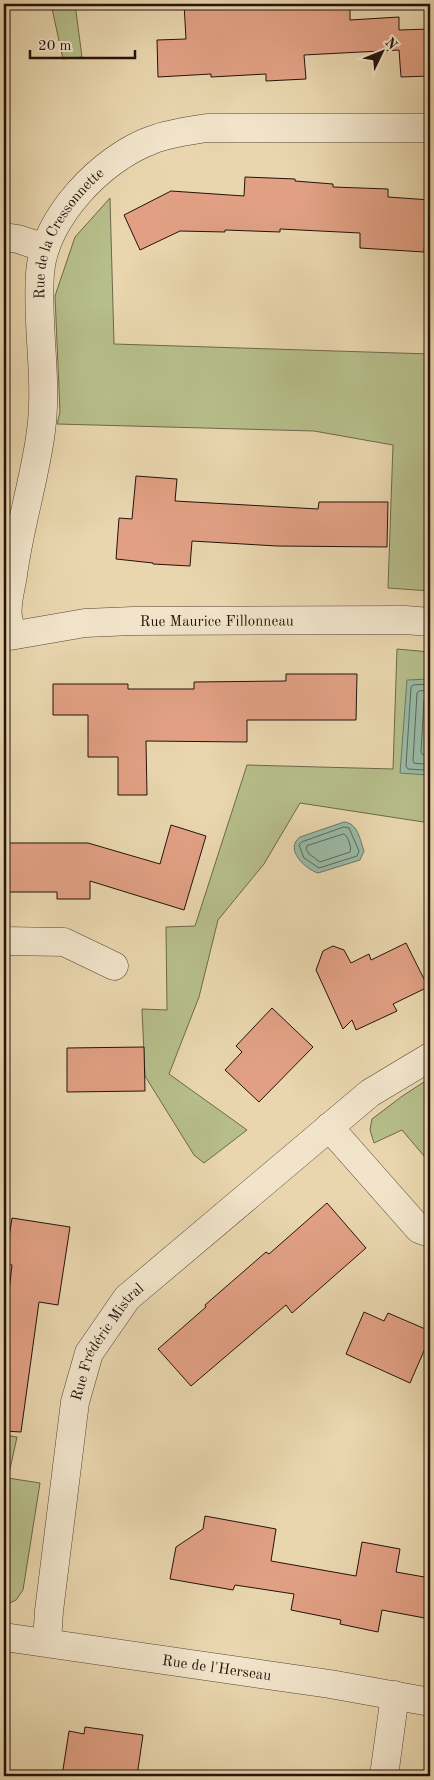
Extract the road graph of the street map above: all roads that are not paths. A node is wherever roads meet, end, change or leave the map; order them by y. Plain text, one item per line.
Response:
1 (430, 128) edge
2 (4, 236) edge
3 (45, 248) junction
4 (430, 622) edge
5 (8, 636) edge
6 (4, 941) edge
7 (114, 966) dead end
8 (430, 1057) edge
9 (329, 1127) junction
10 (430, 1232) edge
11 (4, 1637) edge
12 (47, 1642) junction
13 (395, 1695) junction
14 (430, 1702) edge
15 (384, 1776) edge

1 - 3 street, Rue de la Cressonnette
2 - 3 street
3 - 5 street, Rue de la Cressonnette
4 - 5 street, Rue Maurice Fillonneau
6 - 7 street
8 - 9 street, Rue Frédéric Mistral
9 - 10 street
9 - 12 street, Rue Frédéric Mistral
11 - 12 street, Rue de l'Herseau
12 - 13 street, Rue de l'Herseau
13 - 14 street, Rue de l'Herseau
13 - 15 street

